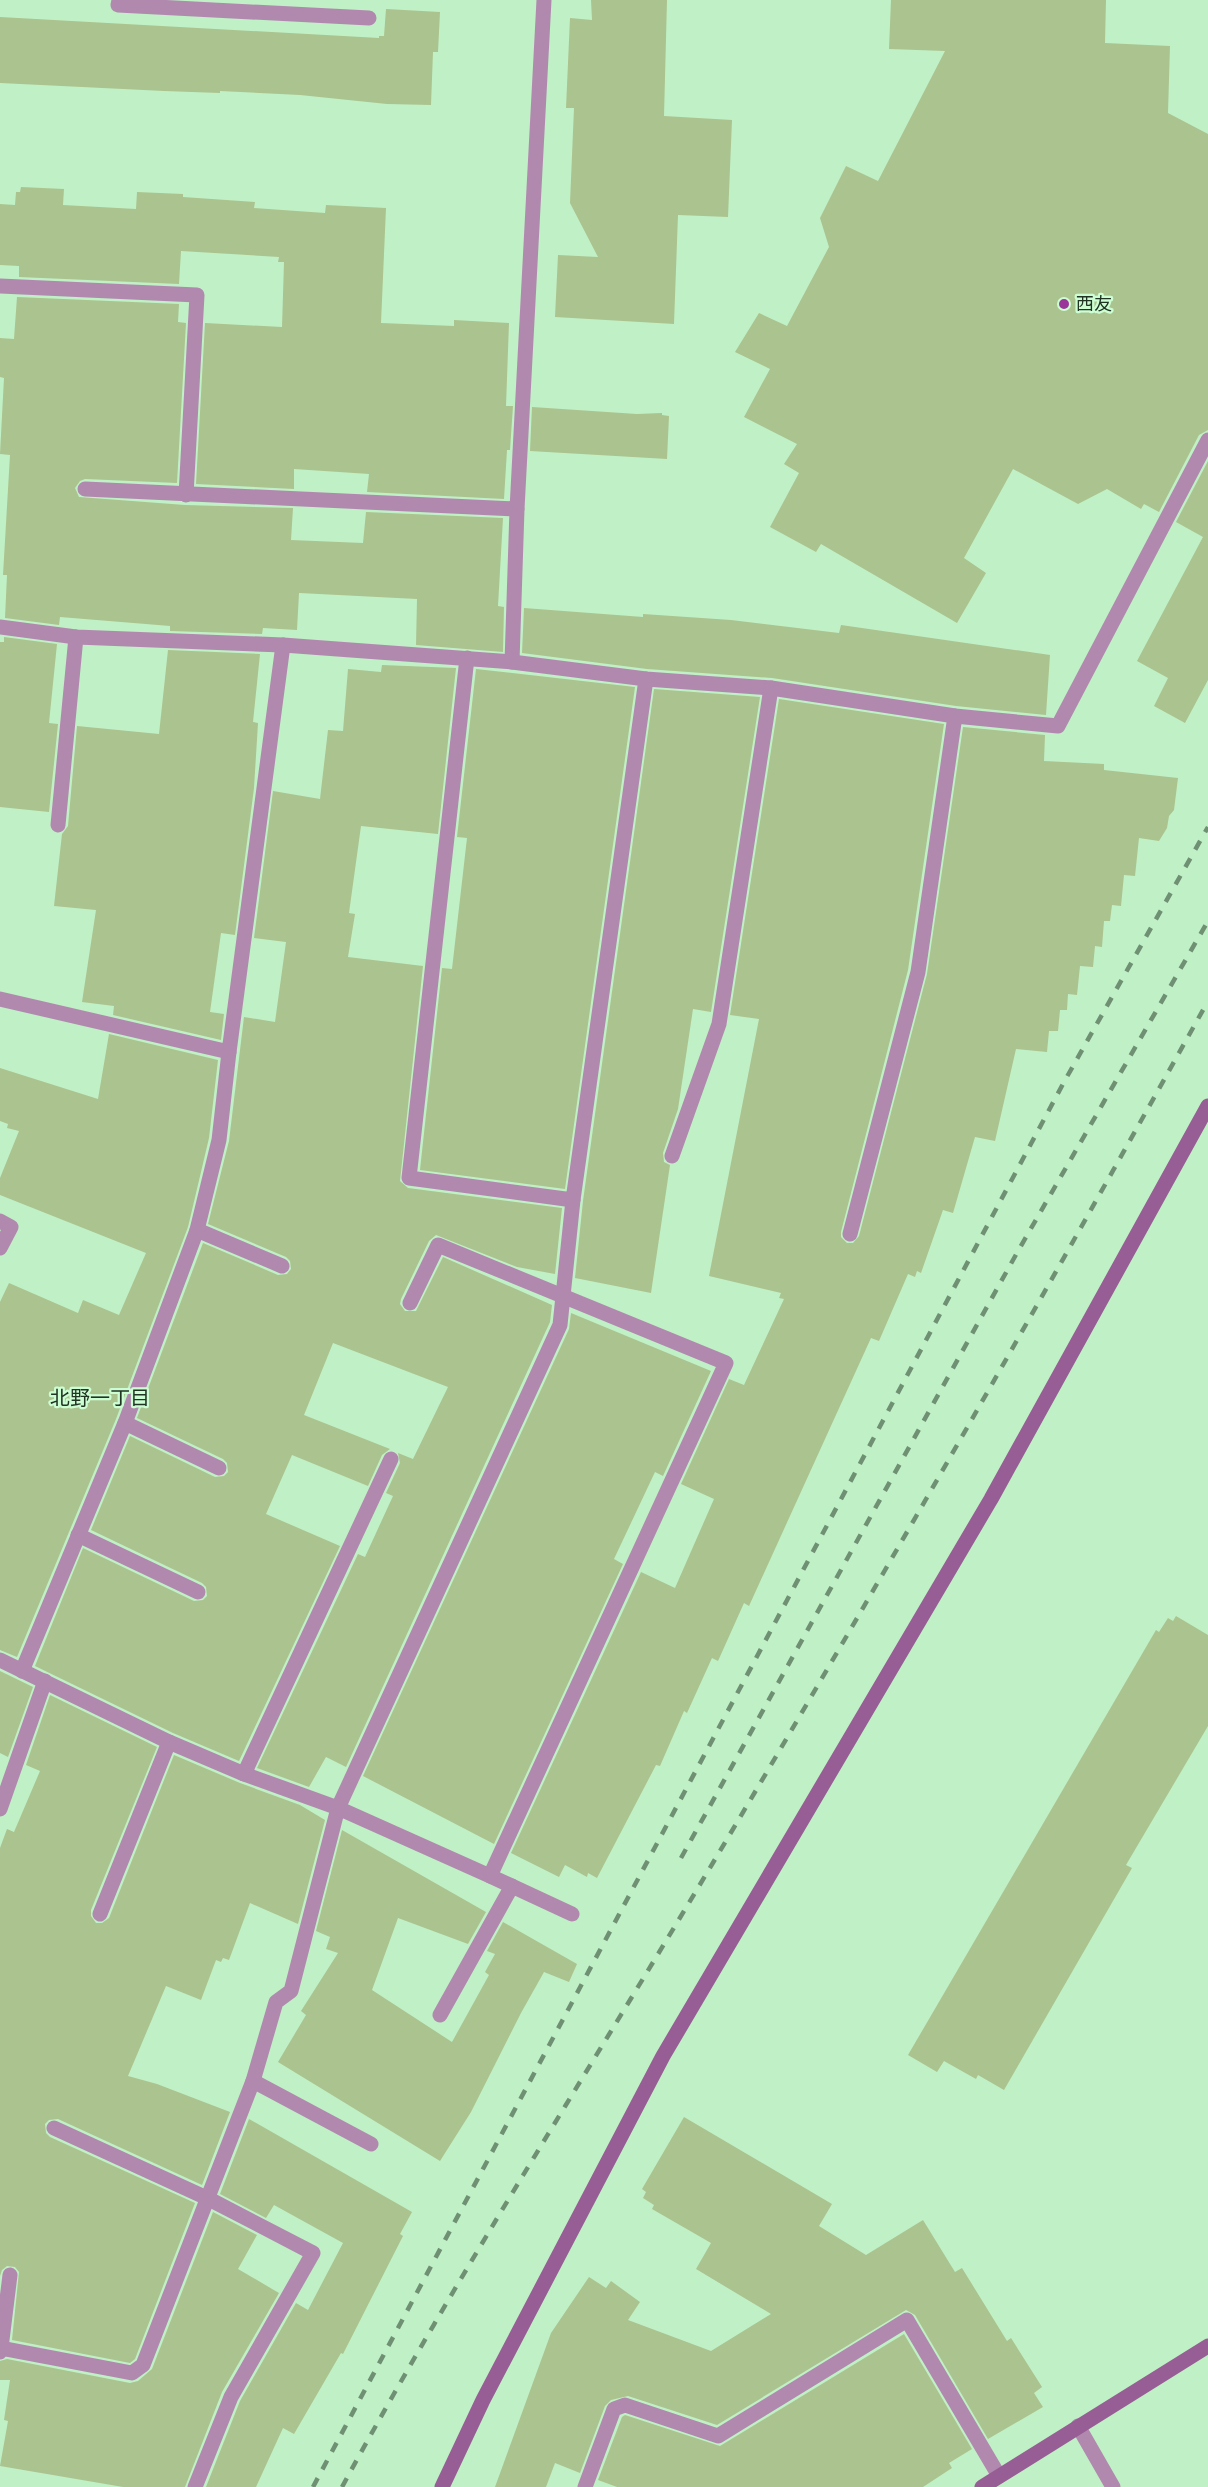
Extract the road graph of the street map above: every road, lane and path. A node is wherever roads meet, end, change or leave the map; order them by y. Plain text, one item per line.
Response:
1 (118, 0) edge
2 (544, 0) edge
3 (369, 18) dead end
4 (0, 286) edge
5 (1208, 440) edge
6 (85, 489) dead end
7 (186, 495) junction
8 (517, 509) junction
9 (0, 627) edge
10 (76, 637) junction
11 (283, 645) junction
12 (466, 658) junction
13 (512, 662) junction
14 (646, 679) junction
15 (771, 688) junction
16 (956, 716) junction
17 (58, 825) dead end
18 (0, 999) edge
19 (229, 1052) junction
20 (1208, 1106) edge
21 (672, 1156) dead end
22 (573, 1200) junction
23 (0, 1221) edge
24 (198, 1230) junction
25 (850, 1234) dead end
26 (0, 1248) edge
27 (282, 1266) dead end
28 (563, 1295) junction
29 (410, 1303) dead end
30 (125, 1423) junction
31 (391, 1459) dead end
32 (219, 1468) dead end
33 (78, 1535) junction
34 (198, 1592) dead end
35 (0, 1660) edge
36 (22, 1671) junction
37 (45, 1682) junction
38 (169, 1742) junction
39 (244, 1774) junction
40 (338, 1808) junction
41 (0, 1809) edge
42 (490, 1876) junction
43 (512, 1886) junction
44 (100, 1914) dead end
45 (572, 1914) dead end
46 (440, 2015) dead end
47 (253, 2081) junction
48 (54, 2128) dead end
49 (371, 2144) dead end
50 (209, 2199) junction
51 (10, 2275) dead end
52 (1208, 2346) edge
53 (0, 2350) edge
54 (1078, 2426) junction
55 (999, 2476) junction
56 (195, 2487) edge
57 (442, 2487) edge
58 (585, 2487) edge
59 (982, 2487) edge
60 (1113, 2487) edge

1 - 3 street
2 - 8 street
4 - 7 street
5 - 16 street
6 - 7 street
7 - 8 street
8 - 13 street
9 - 10 street
10 - 11 street
10 - 17 street
11 - 12 street
11 - 19 street
12 - 13 street
12 - 22 street
13 - 14 street
14 - 15 street
14 - 22 street
15 - 16 street
15 - 21 street
16 - 25 street
18 - 19 street
19 - 24 street
20 - 57 street
22 - 28 street
23 - 26 street
24 - 27 street
24 - 30 street
28 - 29 street
28 - 40 street
28 - 42 street
30 - 32 street
30 - 33 street
31 - 39 street
33 - 34 street
33 - 36 street
35 - 36 street
36 - 37 street
37 - 38 street
37 - 41 street
38 - 39 street
38 - 44 street
39 - 40 street
40 - 42 street
40 - 47 street
42 - 43 street
43 - 45 street
43 - 46 street
47 - 49 street
47 - 50 street
48 - 50 street
50 - 53 street
50 - 56 street
51 - 53 street
52 - 54 street
54 - 55 street
54 - 60 street
55 - 58 street
55 - 59 street

